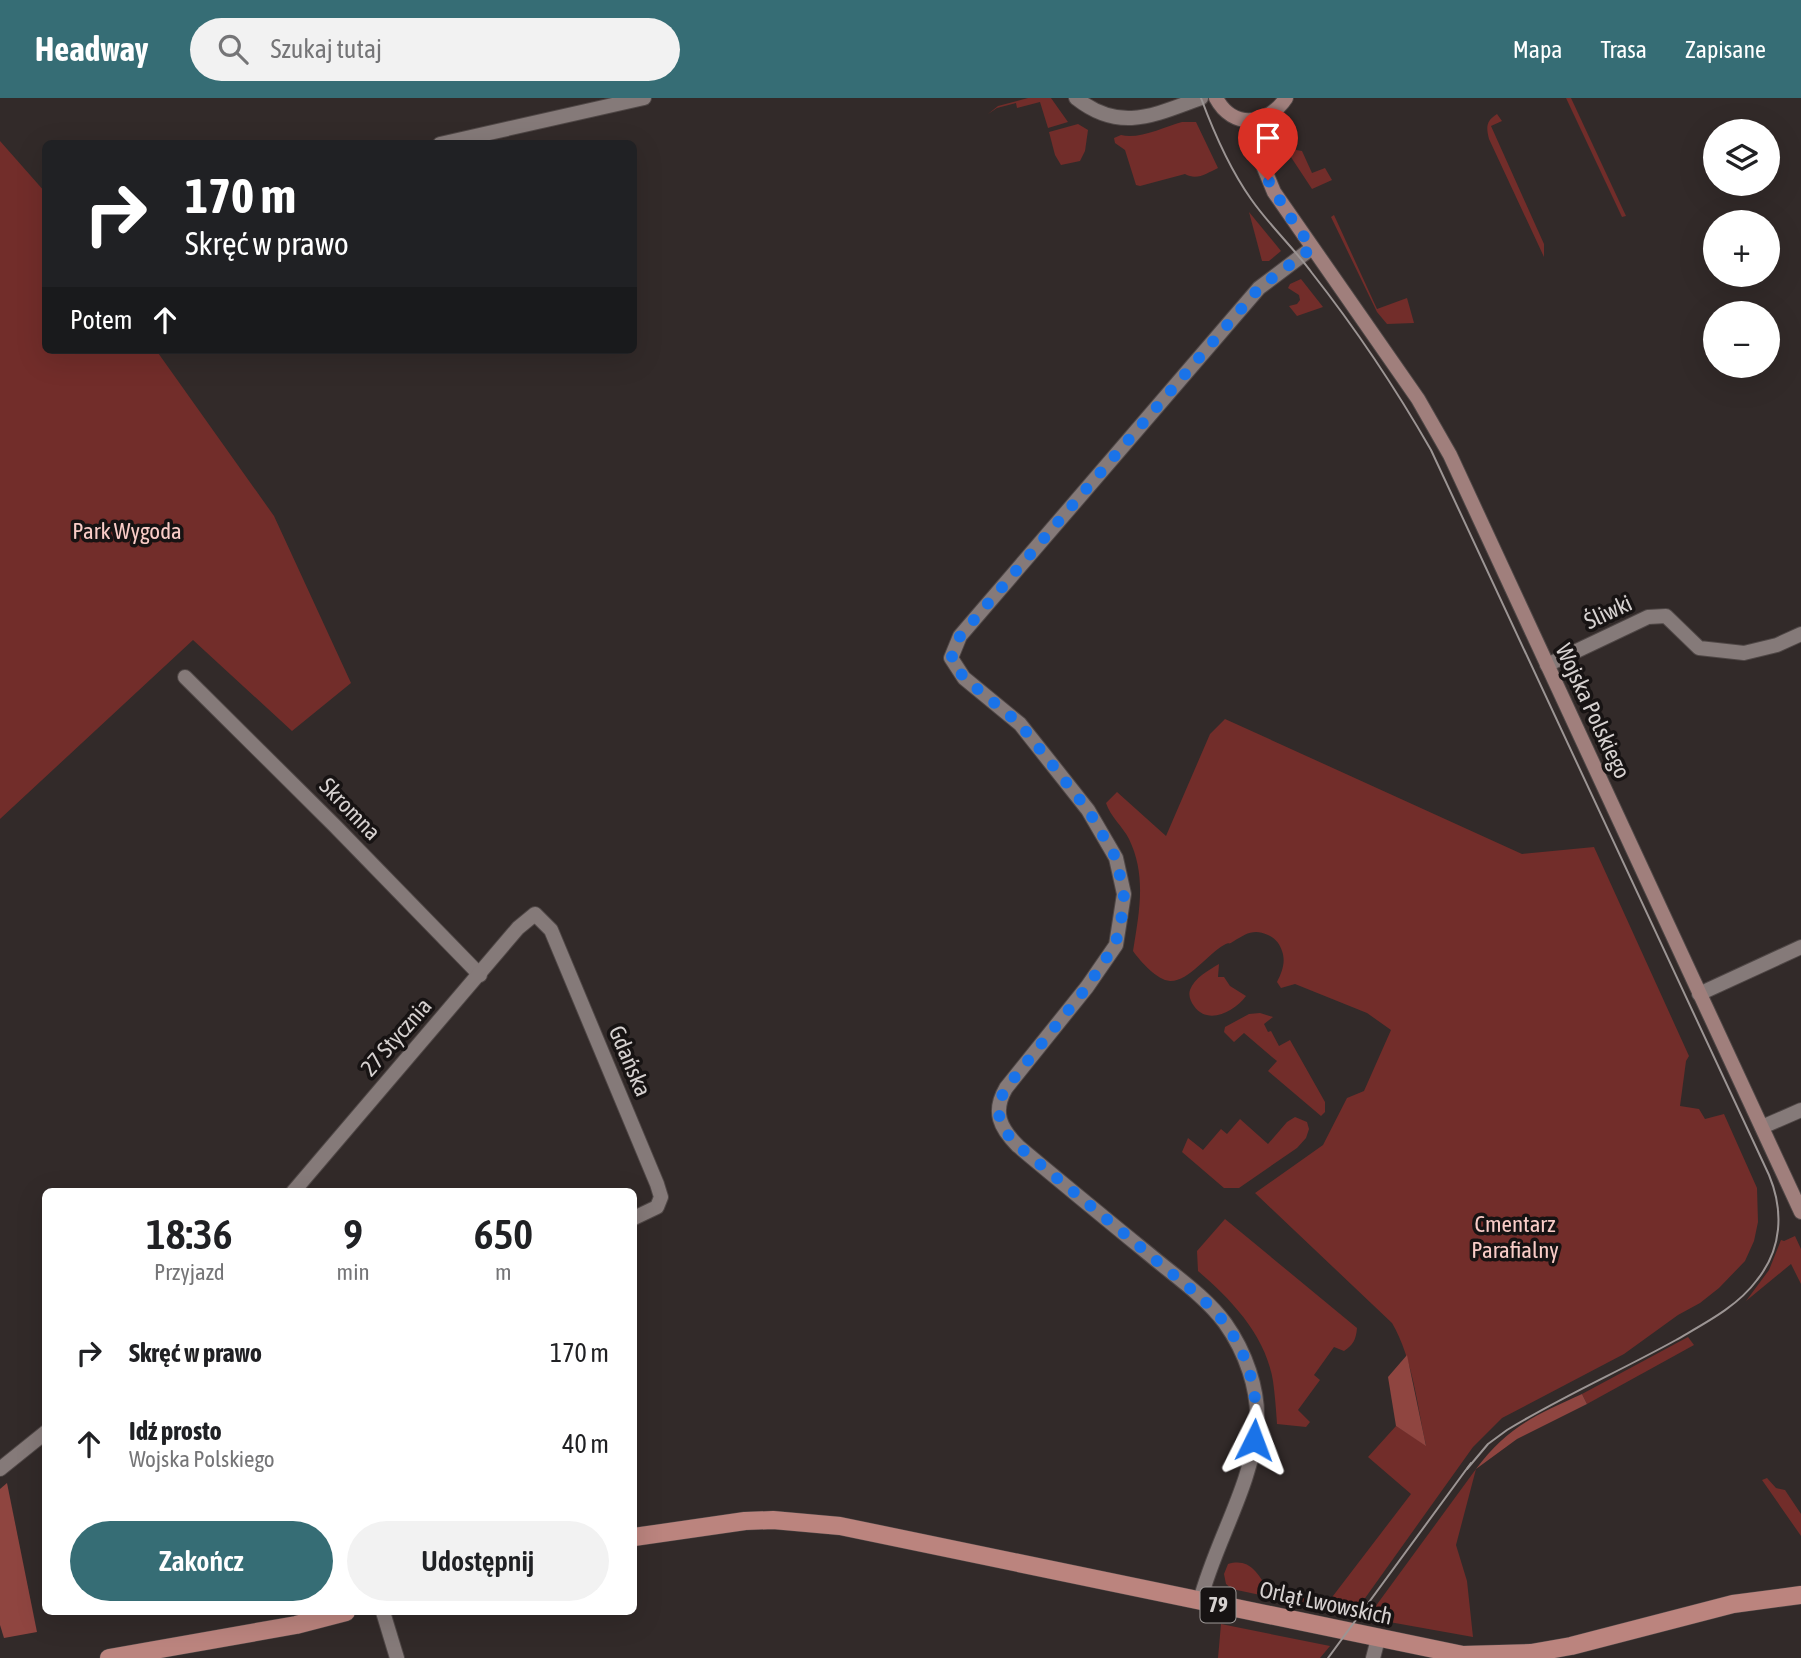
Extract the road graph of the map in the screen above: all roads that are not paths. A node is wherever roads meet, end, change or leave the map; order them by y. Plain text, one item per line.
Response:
1 (643, 98) edge
2 (1076, 98) edge
3 (1201, 98) edge
4 (1216, 98) edge
5 (1286, 98) edge
6 (1252, 120) junction
7 (458, 140) edge
8 (1312, 248) junction
9 (1801, 634) edge
10 (1547, 665) junction
11 (185, 677) dead end
12 (535, 914) joint
13 (1801, 947) edge
14 (480, 975) junction
15 (1699, 994) junction
16 (1801, 1110) edge
17 (1762, 1128) junction
18 (296, 1188) edge
19 (1801, 1212) edge
20 (637, 1217) edge
21 (42, 1435) edge
22 (0, 1469) edge
23 (637, 1537) edge
24 (1801, 1595) edge
25 (1200, 1601) junction
26 (334, 1615) edge
27 (384, 1615) edge
28 (1378, 1639) junction
29 (109, 1658) edge
30 (397, 1658) edge
31 (1373, 1658) edge

1 - 7 street
2 - 3 street
4 - 6 main road
5 - 6 main road
6 - 8 main road, Wojska Polskiego
8 - 10 main road, Wojska Polskiego
8 - 25 street
9 - 10 street, Śliwki
10 - 15 main road, Wojska Polskiego
11 - 14 street, Skromna
12 - 14 street, 27 Stycznia
12 - 20 street, Gdańska
13 - 15 street
14 - 18 street, 27 Stycznia
15 - 17 main road, Wojska Polskiego
16 - 17 street
17 - 19 main road, Wojska Polskiego
21 - 22 street
23 - 25 main road, Orląt Lwowskich / 79
24 - 28 main road, Orląt Lwowskich / 79
25 - 28 main road, Orląt Lwowskich / 79
26 - 29 main road
27 - 30 street
28 - 31 street

